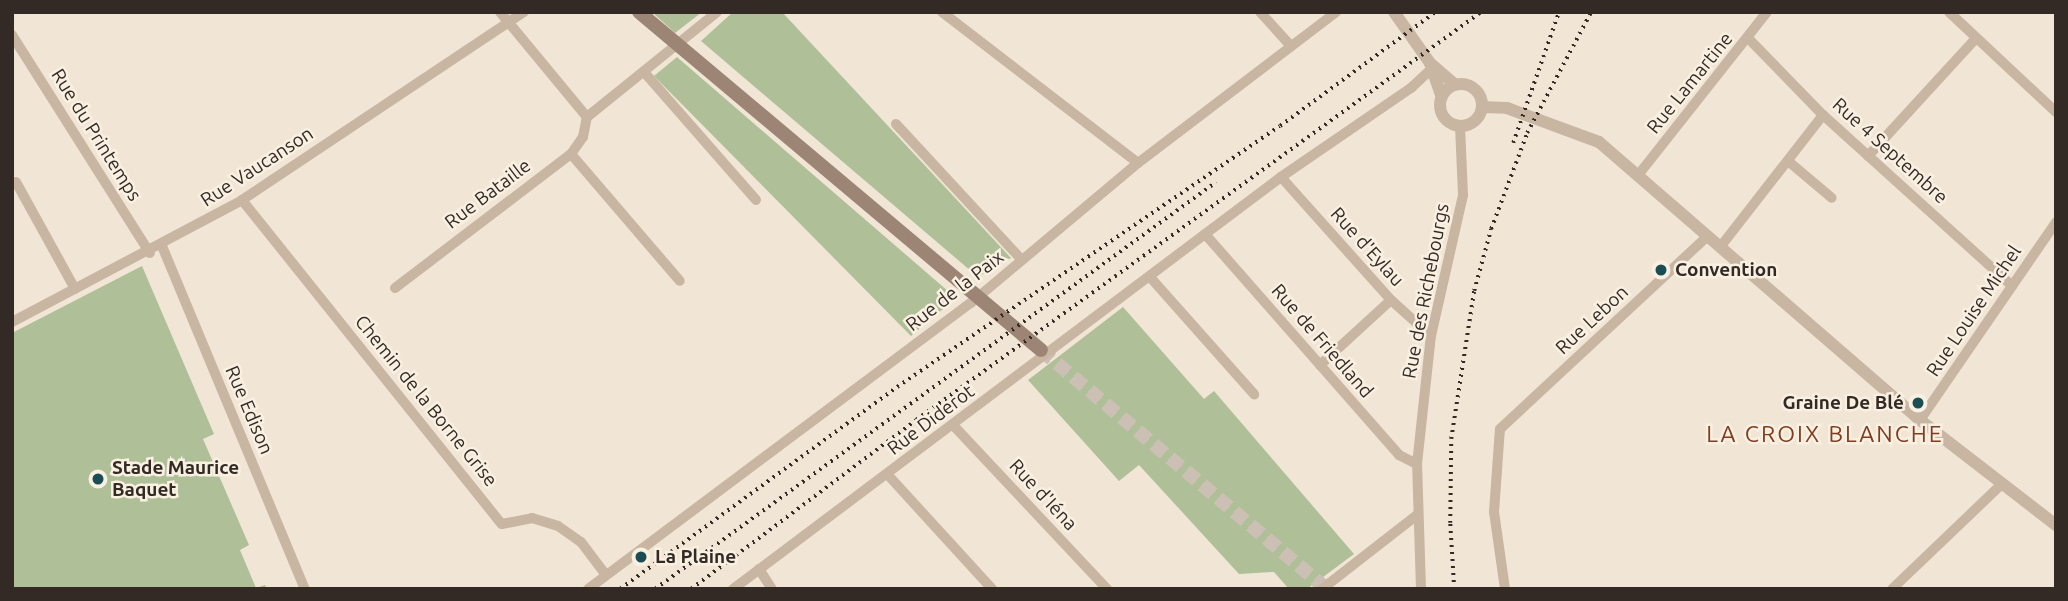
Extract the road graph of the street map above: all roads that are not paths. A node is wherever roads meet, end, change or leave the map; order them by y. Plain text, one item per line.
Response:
1 (500, 12) edge
2 (524, 12) edge
3 (639, 12) edge
4 (718, 12) edge
5 (942, 12) edge
6 (1260, 12) edge
7 (1336, 12) edge
8 (1767, 12) edge
9 (1949, 12) edge
10 (1396, 15) edge
11 (511, 25) junction
12 (12, 35) edge
13 (1748, 38) junction
14 (1976, 38) junction
15 (1290, 45) junction
16 (1430, 64) junction
17 (645, 71) junction
18 (1455, 85) junction
19 (1442, 97) junction
20 (1482, 107) junction
21 (2056, 111) edge
22 (1823, 115) junction
23 (586, 117) junction
24 (896, 124) dead end
25 (1460, 127) junction
26 (571, 154) junction
27 (1868, 156) junction
28 (1788, 161) junction
29 (1138, 163) junction
30 (1639, 174) junction
31 (1281, 177) junction
32 (16, 182) dead end
33 (1832, 198) dead end
34 (242, 200) junction
35 (756, 200) dead end
36 (2055, 225) edge
37 (1205, 234) junction
38 (1708, 236) junction
39 (162, 246) junction
40 (1721, 246) junction
41 (150, 253) junction
42 (1022, 260) junction
43 (1150, 277) junction
44 (680, 281) dead end
45 (2012, 286) junction
46 (395, 288) dead end
47 (75, 289) junction
48 (1391, 300) junction
49 (12, 322) edge
50 (1431, 336) junction
51 (1041, 349) tunnel mouth
52 (1320, 366) junction
53 (1254, 394) dead end
54 (1920, 420) junction
55 (953, 425) junction
56 (1417, 464) junction
57 (888, 475) junction
58 (2002, 484) junction
59 (1417, 514) junction
60 (2056, 525) edge
61 (759, 569) junction
62 (606, 575) junction
63 (305, 589) edge
64 (588, 589) edge
65 (733, 589) edge
66 (772, 589) edge
67 (992, 589) edge
68 (1107, 589) edge
69 (1322, 589) edge
70 (1421, 589) edge
71 (1505, 589) edge
72 (1892, 589) edge

1 - 11 street
2 - 11 street, Rue Vaucanson
3 - 51 main road
4 - 17 street
5 - 29 street
6 - 15 street
7 - 15 street, Rue de la Paix
8 - 13 street, Rue Lamartine
9 - 14 street
10 - 16 street
11 - 23 street
11 - 34 street, Rue Vaucanson
12 - 41 street, Rue du Printemps
13 - 22 street, Rue 4 Septembre
13 - 30 street, Rue Lamartine
14 - 21 street
14 - 27 street
15 - 29 street, Rue de la Paix
16 - 18 street
16 - 19 street
16 - 31 street, Rue Diderot
17 - 23 street
17 - 35 street
18 - 19 street
18 - 20 street
19 - 25 street
20 - 25 street
20 - 30 street
22 - 27 street, Rue 4 Septembre
22 - 28 street
23 - 26 street, Rue Bataille
24 - 42 street
25 - 50 street, Rue des Richebourgs
26 - 44 street
26 - 46 street, Rue Bataille
27 - 45 street, Rue 4 Septembre
28 - 33 street
28 - 40 street
29 - 42 street, Rue de la Paix
30 - 38 street
31 - 37 street, Rue Diderot
31 - 48 street, Rue d'Eylau
32 - 47 street
34 - 39 street, Rue Vaucanson
34 - 62 street, Chemin de la Borne Grise
36 - 45 street, Rue Louise Michel
37 - 43 street, Rue Diderot
37 - 52 street, Rue de Friedland
38 - 40 street
38 - 71 street, Rue Lebon
39 - 41 street, Rue Vaucanson
39 - 63 street, Rue Edison
40 - 54 street
41 - 47 street, Rue Vaucanson
42 - 62 street, Rue de la Paix
43 - 53 street
43 - 55 street, Rue Diderot
45 - 54 street, Rue Louise Michel
47 - 49 street, Rue Vaucanson
48 - 50 street, Rue d'Eylau
48 - 52 street
50 - 56 street, Rue des Richebourgs
52 - 56 street, Rue de Friedland
54 - 58 street
55 - 57 street, Rue Diderot
55 - 68 street, Rue d'Iéna
56 - 59 street, Rue des Richebourgs
57 - 61 street, Rue Diderot
57 - 67 street
58 - 60 street
58 - 72 street
59 - 69 street
59 - 70 street, Rue des Richebourgs
61 - 65 street, Rue Diderot
61 - 66 street
62 - 64 street, Rue de la Paix

